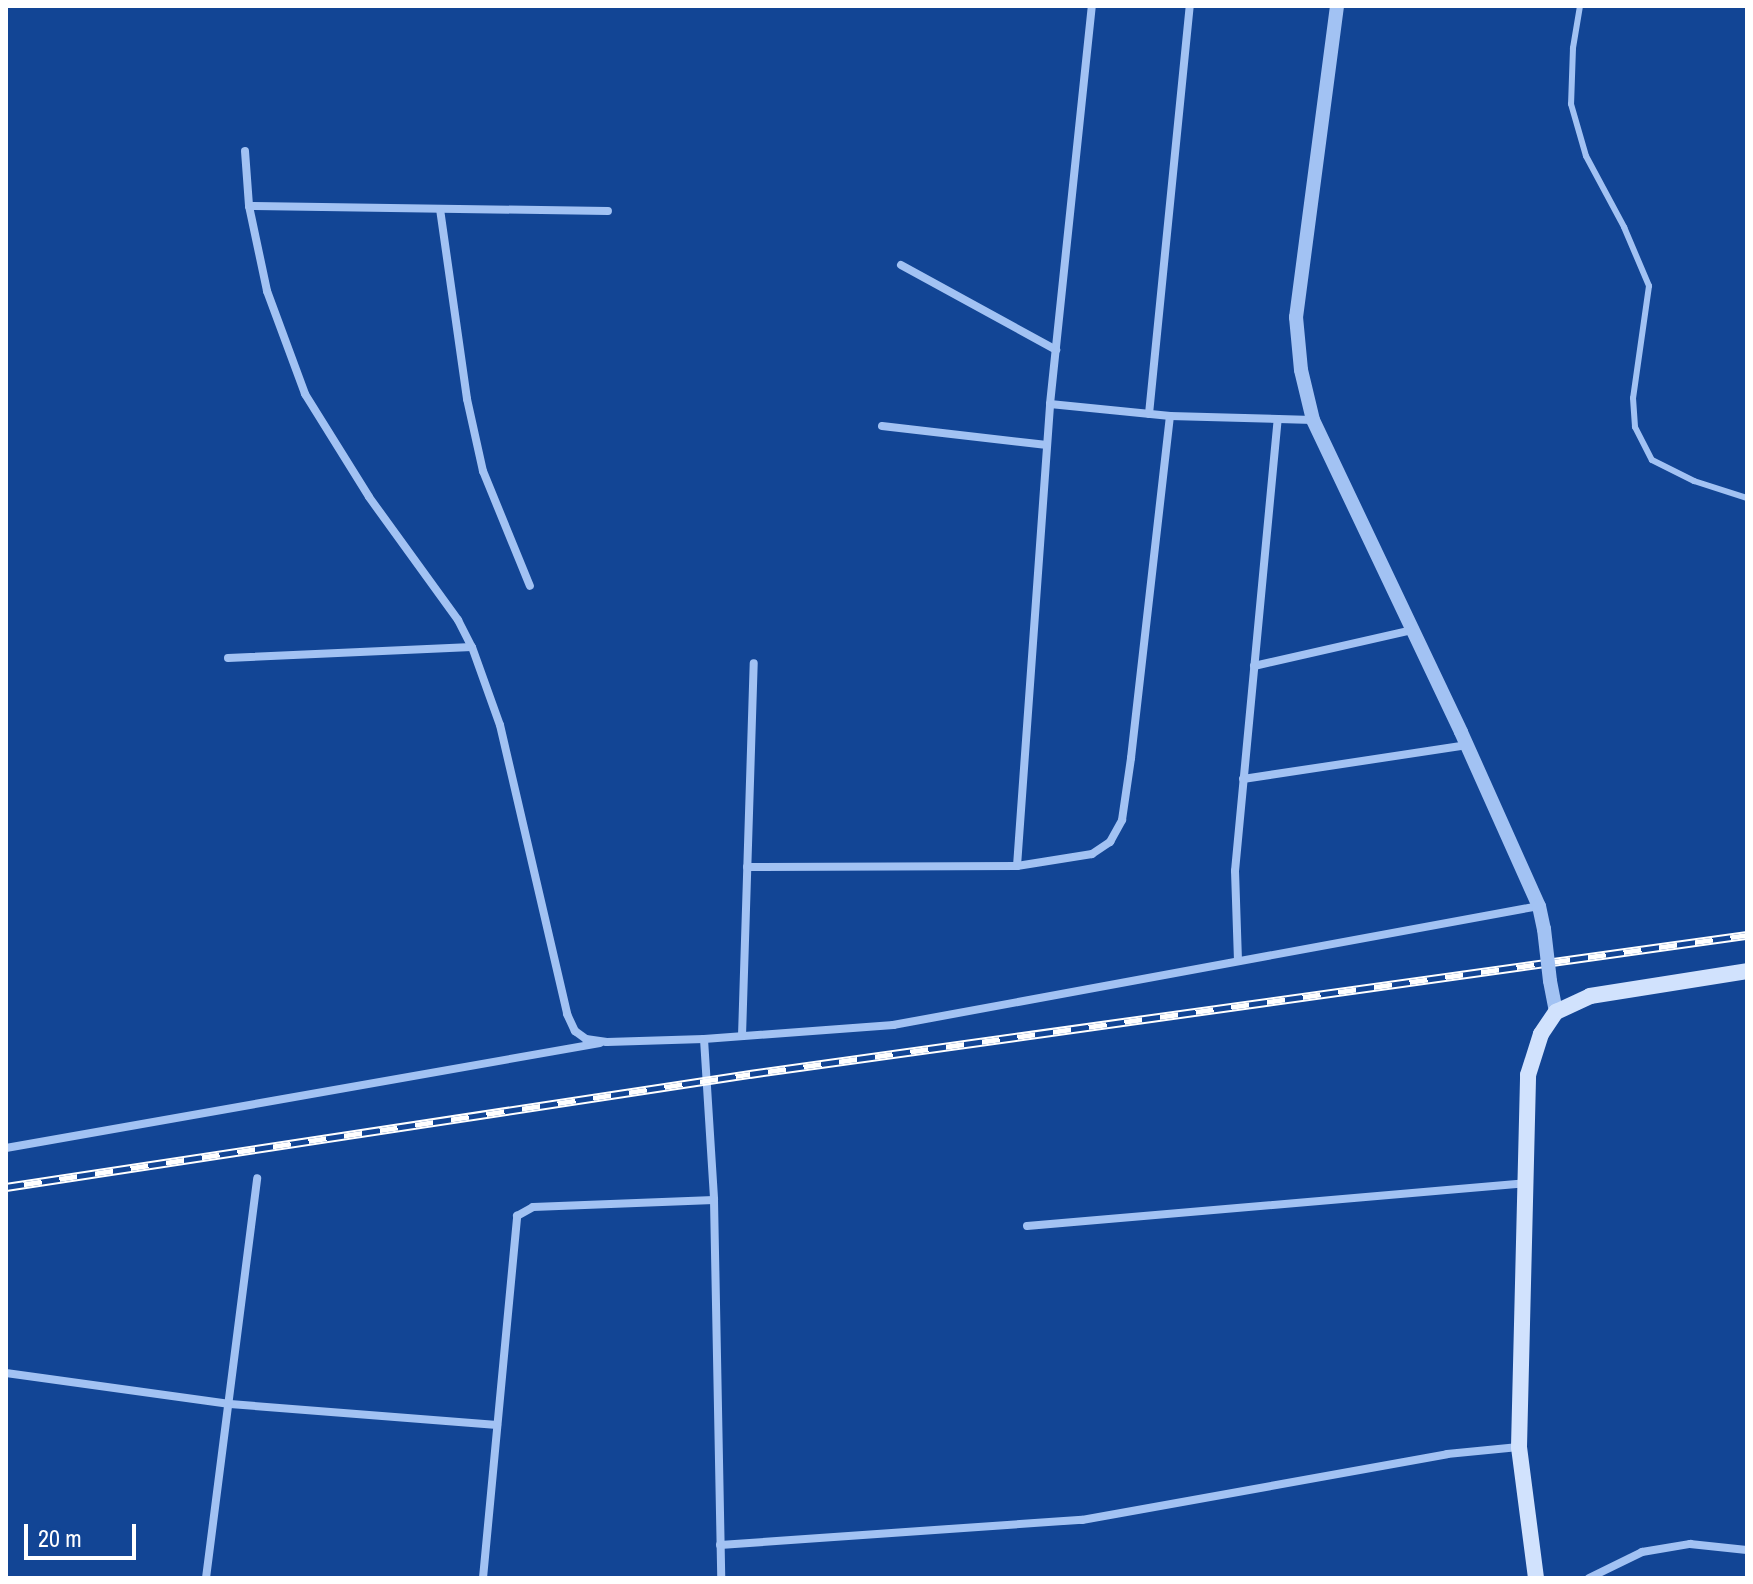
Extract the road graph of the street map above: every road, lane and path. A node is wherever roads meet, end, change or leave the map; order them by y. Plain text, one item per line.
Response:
1 (1092, 6) edge
2 (1190, 6) edge
3 (1337, 6) edge
4 (1580, 6) edge
5 (245, 151) dead end
6 (249, 206) junction
7 (440, 209) junction
8 (608, 211) dead end
9 (901, 265) dead end
10 (1056, 350) junction
11 (1050, 404) junction
12 (1149, 414) junction
13 (1170, 416) junction
14 (1278, 419) junction
15 (1313, 420) junction
16 (882, 426) dead end
17 (1047, 445) junction
18 (1747, 498) edge
19 (530, 586) dead end
20 (1413, 630) junction
21 (472, 647) junction
22 (228, 658) dead end
23 (754, 663) dead end
24 (1254, 666) junction
25 (1467, 745) junction
26 (1243, 779) junction
27 (1017, 866) junction
28 (747, 867) junction
29 (1539, 906) junction
30 (1238, 961) junction
31 (1747, 971) edge
32 (1556, 1012) junction
33 (742, 1036) junction
34 (704, 1039) junction
35 (607, 1042) junction
36 (6, 1148) edge
37 (257, 1178) dead end
38 (1525, 1183) junction
39 (714, 1200) junction
40 (1027, 1226) dead end
41 (6, 1373) edge
42 (230, 1404) junction
43 (497, 1425) junction
44 (1519, 1447) junction
45 (720, 1545) junction
46 (1747, 1550) edge
47 (206, 1578) edge
48 (483, 1578) edge
49 (721, 1578) edge
50 (1536, 1578) edge
51 (1589, 1578) edge

1 - 10 street
2 - 12 street
3 - 15 street
4 - 18 lane
5 - 6 street
6 - 7 street
6 - 21 street
7 - 8 street
7 - 19 street
9 - 10 street
10 - 11 street
11 - 12 street
11 - 17 street
12 - 13 street
13 - 14 street
13 - 27 street
14 - 15 street
14 - 24 street
15 - 20 street
16 - 17 street
17 - 27 street
20 - 24 street
20 - 25 street
21 - 22 street
21 - 35 street
23 - 28 street
24 - 26 street
25 - 26 street
25 - 29 street
26 - 30 street
27 - 28 street
28 - 33 street
29 - 30 street
29 - 32 street, bridge
30 - 33 street
31 - 32 main road
32 - 38 main road
33 - 34 street
34 - 35 street
34 - 39 street
35 - 36 street
37 - 42 street
38 - 40 street
38 - 44 main road
39 - 43 street
39 - 45 street
41 - 42 street
42 - 43 street
42 - 47 street
43 - 48 street
44 - 45 street
44 - 50 main road
45 - 49 street
46 - 51 street

